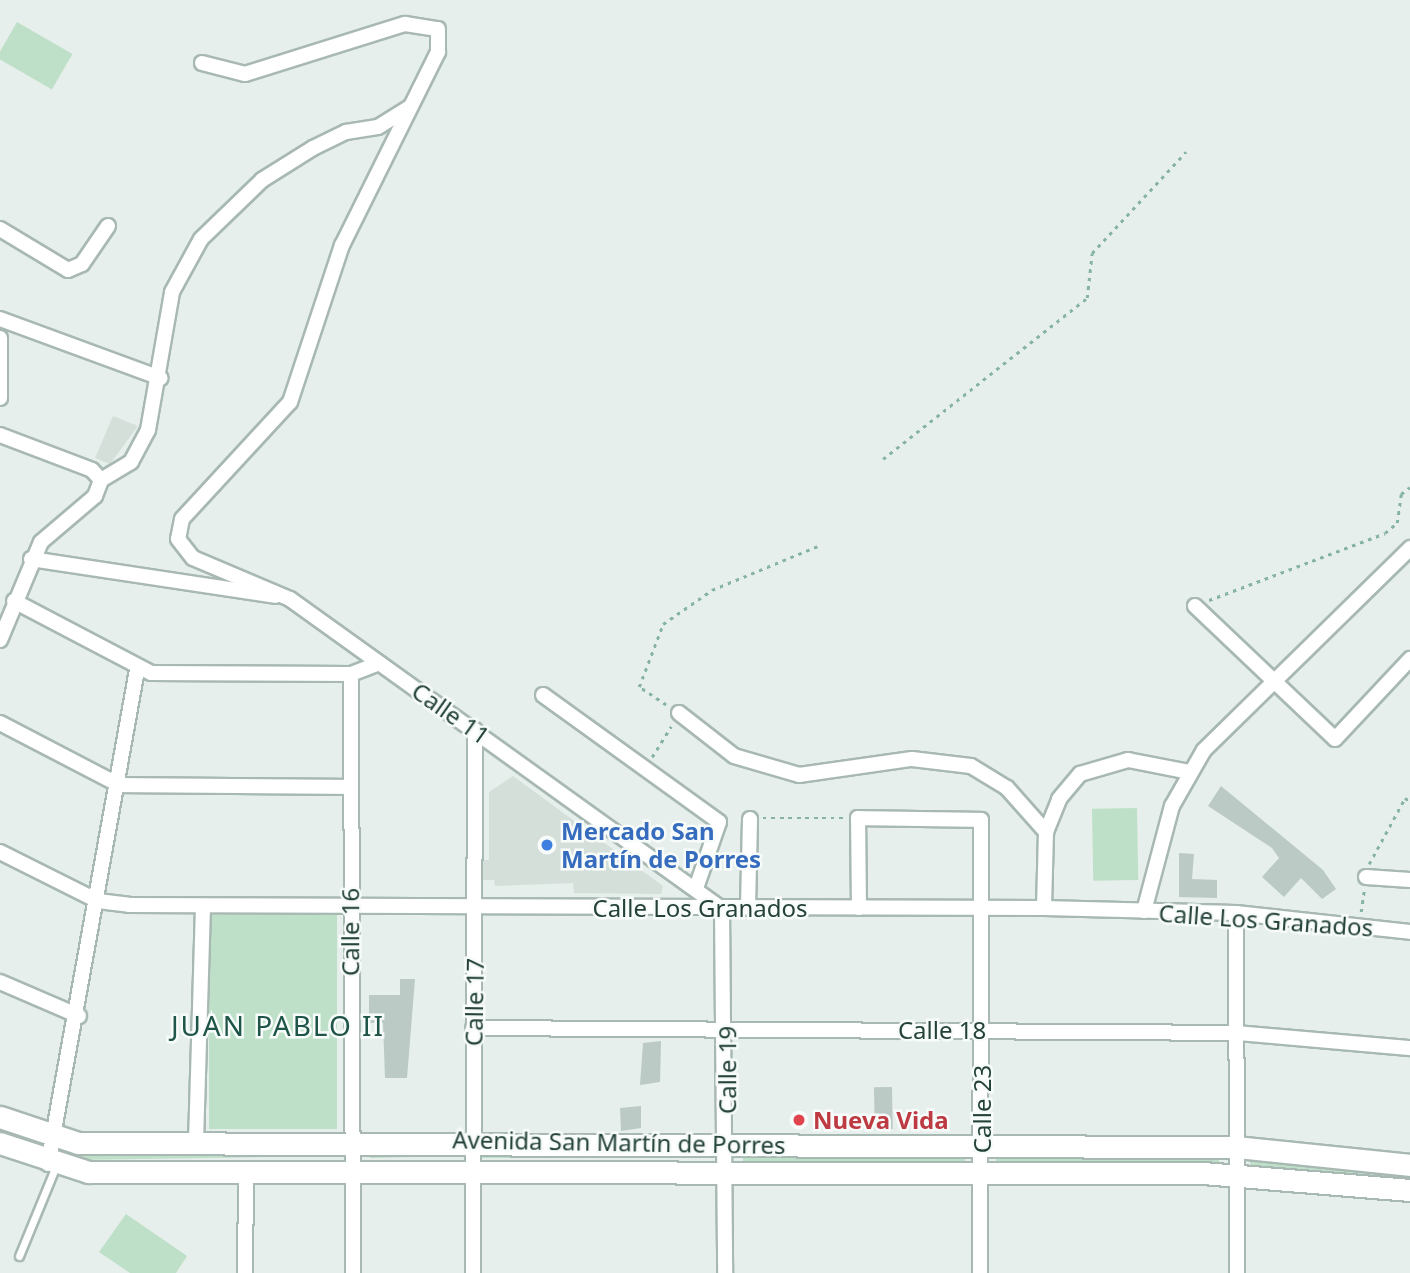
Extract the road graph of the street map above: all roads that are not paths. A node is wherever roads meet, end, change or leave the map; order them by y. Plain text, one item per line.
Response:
1 (202, 63) dead end
2 (412, 107) junction
3 (108, 226) dead end
4 (0, 229) edge
5 (0, 319) edge
6 (0, 338) edge
7 (160, 378) junction
8 (0, 398) edge
9 (0, 435) edge
10 (101, 480) junction
11 (1410, 548) edge
12 (31, 559) junction
13 (290, 598) junction
14 (14, 601) junction
15 (1195, 606) road end
16 (0, 640) edge
17 (1410, 659) edge
18 (379, 663) junction
19 (137, 670) junction
20 (351, 674) junction
21 (1273, 685) junction
22 (543, 695) dead end
23 (679, 713) road end
24 (0, 723) edge
25 (475, 730) junction
26 (1189, 772) junction
27 (119, 785) junction
28 (350, 788) junction
29 (750, 819) road end
30 (1046, 832) junction
31 (0, 852) edge
32 (1366, 877) road end
33 (1410, 880) edge
34 (696, 888) junction
35 (98, 901) junction
36 (475, 908) junction
37 (748, 908) junction
38 (859, 908) junction
39 (1044, 908) junction
40 (203, 909) junction
41 (350, 909) junction
42 (722, 909) junction
43 (982, 909) junction
44 (1144, 911) junction
45 (1236, 913) junction
46 (1410, 932) edge
47 (0, 982) edge
48 (79, 1016) junction
49 (473, 1028) junction
50 (726, 1028) junction
51 (982, 1030) junction
52 (1237, 1032) junction
53 (1410, 1048) edge
54 (0, 1117) edge
55 (54, 1140) junction
56 (350, 1140) junction
57 (473, 1140) junction
58 (196, 1142) junction
59 (0, 1143) edge
60 (727, 1144) junction
61 (981, 1144) junction
62 (1236, 1147) junction
63 (52, 1165) junction
64 (1410, 1165) edge
65 (982, 1170) junction
66 (355, 1171) junction
67 (246, 1172) junction
68 (472, 1172) junction
69 (726, 1173) junction
70 (1235, 1174) junction
71 (1410, 1191) edge
72 (19, 1256) dead end
73 (245, 1273) edge
74 (353, 1273) edge
75 (473, 1273) edge
76 (725, 1273) edge
77 (980, 1273) edge
78 (1237, 1273) edge

1 - 2 street
2 - 7 street
2 - 13 street, Calle 11
3 - 4 street
5 - 7 street
6 - 8 street
7 - 10 street
9 - 10 street
10 - 12 street
11 - 21 street
12 - 13 street
12 - 14 street
13 - 18 street, Calle 11
14 - 16 street
14 - 19 street
15 - 21 street
17 - 21 street
18 - 20 street
18 - 25 street, Calle 11
19 - 20 street
19 - 27 street
20 - 28 street, Calle 16
21 - 26 street
22 - 34 street
23 - 30 street
24 - 27 street
25 - 34 street, Calle 11
25 - 36 street, Calle 17
26 - 30 street
26 - 44 street
27 - 28 street
27 - 35 street
28 - 41 street, Calle 16
29 - 37 street
30 - 39 street
31 - 35 street, Calle Los Granados
32 - 33 street
34 - 42 street, Calle 11
35 - 40 street, Calle Los Granados
35 - 48 street
36 - 41 street, Calle Los Granados
36 - 42 street, Calle Los Granados
36 - 49 street, Calle 17
37 - 38 street, Calle Los Granados
37 - 42 street, Calle Los Granados
38 - 43 street, Calle Los Granados
38 - 43 street, Calle 23
39 - 43 street, Calle Los Granados
39 - 44 street, Calle Los Granados
40 - 41 street, Calle Los Granados
40 - 58 street
41 - 56 street, Calle 16
42 - 50 street, Calle 19
43 - 51 street, Calle 23
44 - 45 street, Calle Los Granados
45 - 46 street, Calle Los Granados
45 - 52 street
47 - 48 street
48 - 55 street
49 - 50 street, Calle 18
49 - 57 street, Calle 17
50 - 51 street, Calle 18
50 - 60 street, Calle 19
51 - 52 street, Calle 18
51 - 61 street, Calle 23
52 - 53 street, Calle 18
52 - 62 street
54 - 55 main road, Avenida San Martín de Porres
55 - 58 main road, Avenida San Martín de Porres
55 - 63 street
56 - 57 main road, Avenida San Martín de Porres
56 - 58 main road, Avenida San Martín de Porres
56 - 66 street, Calle 16
57 - 60 main road, Avenida San Martín de Porres
57 - 68 street, Calle 17
59 - 63 main road, Avenida San Martín de Porres
60 - 61 main road, Avenida San Martín de Porres
60 - 69 street, Calle 19
61 - 62 main road, Avenida San Martín de Porres
61 - 65 street, Calle 23
62 - 64 main road, Avenida San Martín de Porres
62 - 70 street
63 - 67 main road, Avenida San Martín de Porres
63 - 72 lane
65 - 69 main road, Avenida San Martín de Porres
65 - 70 main road, Avenida San Martín de Porres
65 - 77 street, Calle 23
66 - 67 main road, Avenida San Martín de Porres
66 - 68 main road, Avenida San Martín de Porres
66 - 74 street, Calle 16
67 - 73 street
68 - 69 main road, Avenida San Martín de Porres
68 - 75 street, Calle 17
69 - 76 street, Calle 19
70 - 71 main road, Avenida San Martín de Porres
70 - 78 street

